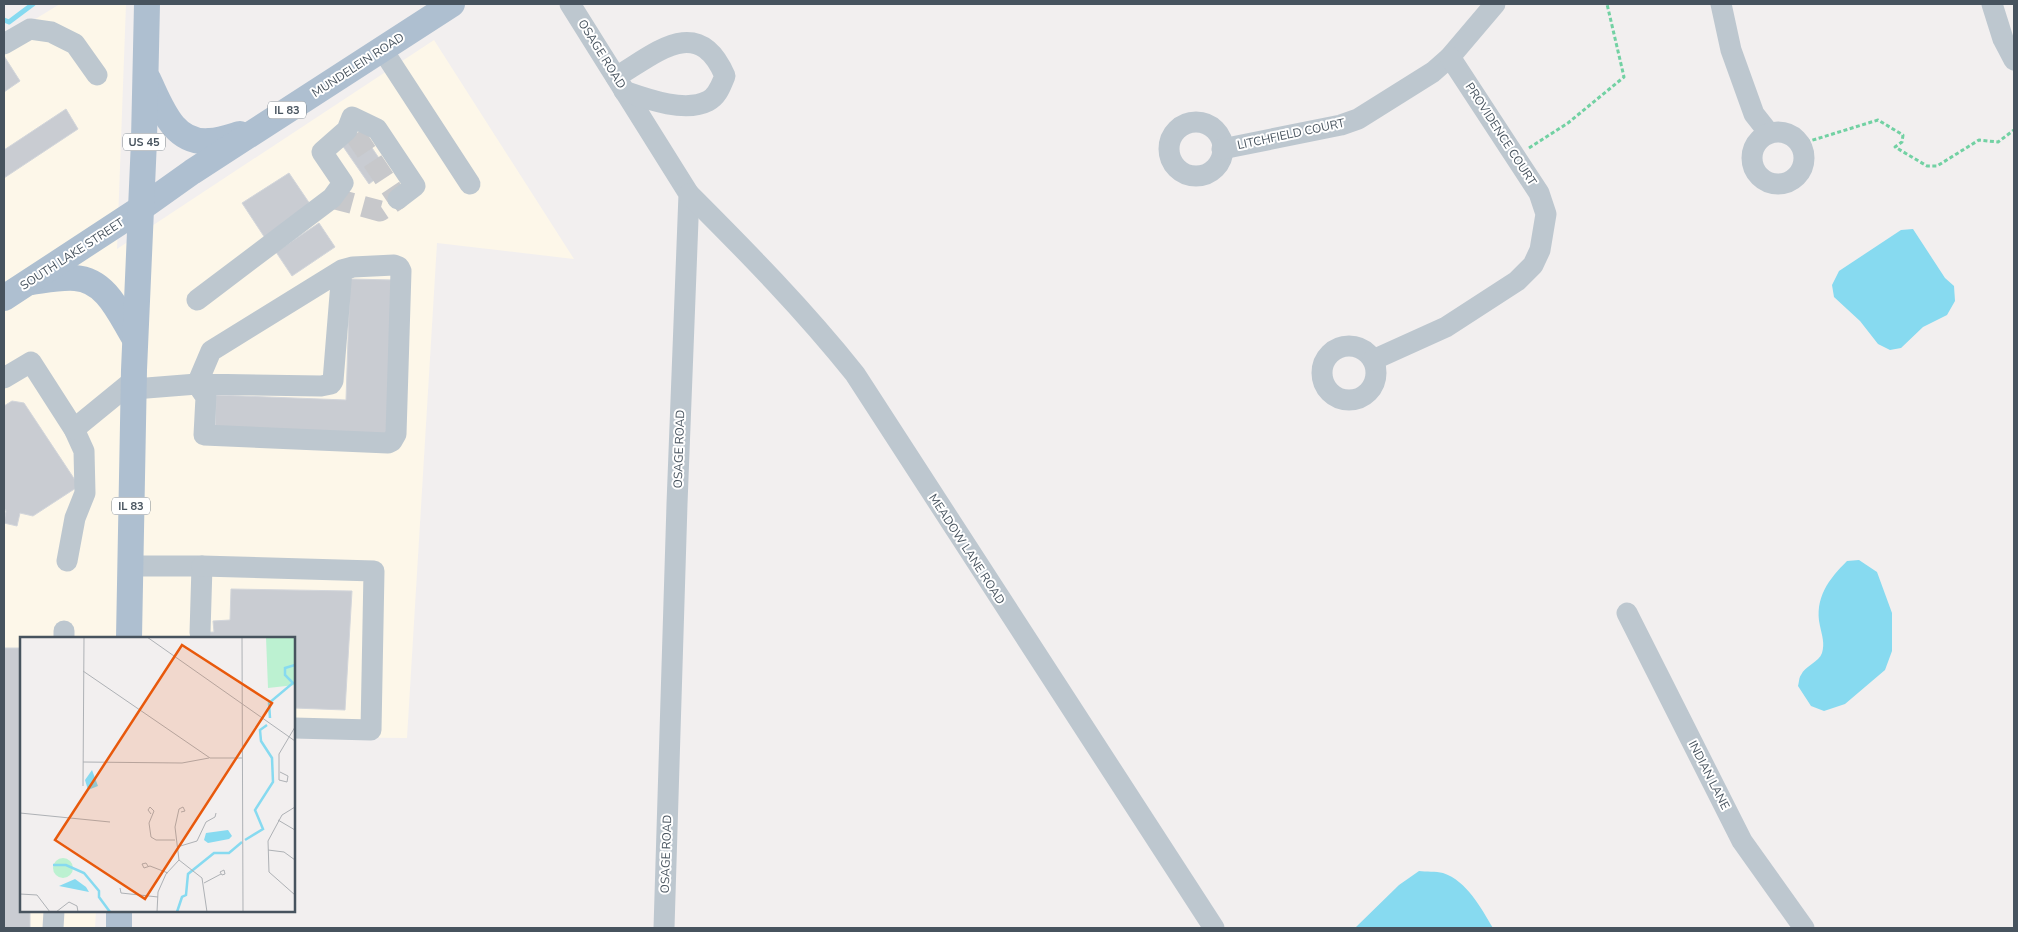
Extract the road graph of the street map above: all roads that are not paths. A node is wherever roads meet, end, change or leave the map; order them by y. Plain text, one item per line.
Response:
1 (147, 4) edge
2 (452, 4) edge
3 (570, 4) edge
4 (1721, 4) edge
5 (1992, 4) edge
6 (1489, 6) edge
7 (4, 44) edge
8 (382, 49) junction
9 (1450, 57) junction
10 (2014, 60) edge
11 (145, 74) junction
12 (97, 75) dead end
13 (256, 131) junction
14 (1769, 133) junction
15 (1222, 148) dead end
16 (470, 184) dead end
17 (689, 194) junction
18 (398, 198) dead end
19 (140, 209) junction
20 (342, 270) junction
21 (29, 282) junction
22 (4, 298) edge
23 (197, 300) dead end
24 (136, 340) junction
25 (1373, 360) dead end
26 (4, 378) edge
27 (134, 384) junction
28 (197, 384) junction
29 (74, 428) junction
30 (67, 561) dead end
31 (131, 566) junction
32 (202, 566) junction
33 (1627, 613) dead end
34 (200, 633) dead end
35 (129, 637) edge
36 (295, 728) edge
37 (54, 912) edge
38 (119, 912) edge
39 (53, 928) edge
40 (118, 928) edge
41 (664, 928) edge
42 (1214, 928) edge
43 (1804, 928) edge

1 - 11 main road, US 45
2 - 8 main road, MUNDELEIN ROAD / IL 83
3 - 17 street, OSAGE ROAD
4 - 14 street
5 - 10 street
6 - 9 street, LITCHFIELD COURT
7 - 12 street
8 - 13 main road, MUNDELEIN ROAD / IL 83
8 - 16 street
9 - 15 street, LITCHFIELD COURT
9 - 25 street, PROVIDENCE COURT
11 - 13 main road
11 - 19 main road, US 45
13 - 19 main road, MUNDELEIN ROAD / IL 83
14 - 14 street
17 - 41 street, OSAGE ROAD
17 - 42 street, MEADOW LANE ROAD
18 - 23 street
19 - 21 main road, SOUTH LAKE STREET
19 - 24 main road, IL 83
20 - 28 street
20 - 28 street
20 - 28 street
21 - 22 main road, SOUTH LAKE STREET
21 - 24 main road
24 - 27 main road, IL 83
26 - 29 street
27 - 28 street
27 - 29 street
27 - 31 main road, IL 83
29 - 30 street
31 - 32 street
31 - 35 main road, IL 83
32 - 34 street
32 - 36 street
33 - 43 street, INDIAN LANE
37 - 39 street
38 - 40 main road

